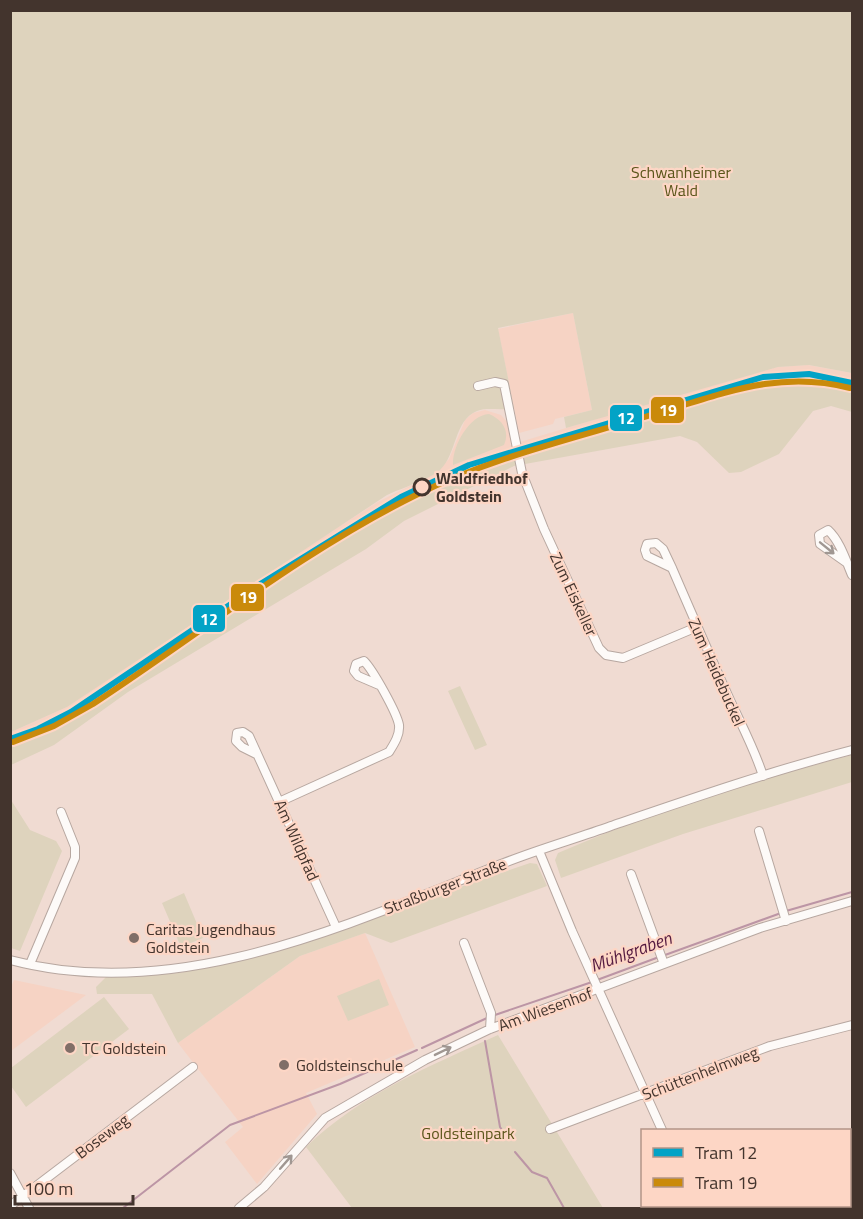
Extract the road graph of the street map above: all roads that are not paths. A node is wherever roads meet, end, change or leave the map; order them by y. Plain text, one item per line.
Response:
1 (478, 386) dead end
2 (847, 563) dead end
3 (672, 568) dead end
4 (852, 575) edge
5 (697, 627) junction
6 (379, 685) dead end
7 (852, 750) edge
8 (256, 754) dead end
9 (763, 776) junction
10 (279, 802) junction
11 (61, 812) dead end
12 (759, 831) dead end
13 (539, 851) junction
14 (631, 874) dead end
15 (852, 901) edge
16 (784, 916) junction
17 (336, 927) junction
18 (464, 943) dead end
19 (662, 959) junction
20 (10, 960) edge
21 (30, 964) junction
22 (599, 989) junction
23 (852, 1024) edge
24 (490, 1029) junction
25 (193, 1066) dead end
26 (646, 1093) junction
27 (549, 1129) dead end
28 (661, 1129) edge
29 (10, 1173) edge
30 (23, 1197) junction
31 (10, 1206) edge
32 (244, 1207) edge
33 (29, 1209) edge

1 - 5 street, Zum Eiskeller
2 - 4 street
3 - 5 street, Zum Heidebuckel
5 - 9 street, Zum Heidebuckel
6 - 10 street
7 - 9 street, Straßburger Straße
8 - 10 street, Am Wildpfad
9 - 13 street, Straßburger Straße
10 - 17 street, Am Wildpfad
11 - 21 street
12 - 16 street
13 - 17 street, Straßburger Straße
13 - 22 street
14 - 19 street
15 - 16 street, Am Wiesenhof
16 - 19 street, Am Wiesenhof
17 - 21 street, Straßburger Straße
18 - 24 street, Am Wiesenhof
19 - 22 street, Am Wiesenhof
20 - 21 street, Straßburger Straße
22 - 24 street, Am Wiesenhof
22 - 26 street
23 - 26 street, Schüttenhelmweg
32 -> 24 street, Am Wiesenhof
25 - 30 street, Boseweg
26 - 27 street, Schüttenhelmweg
26 - 28 street
29 - 30 street
30 - 31 street, Boseweg
30 - 33 street

